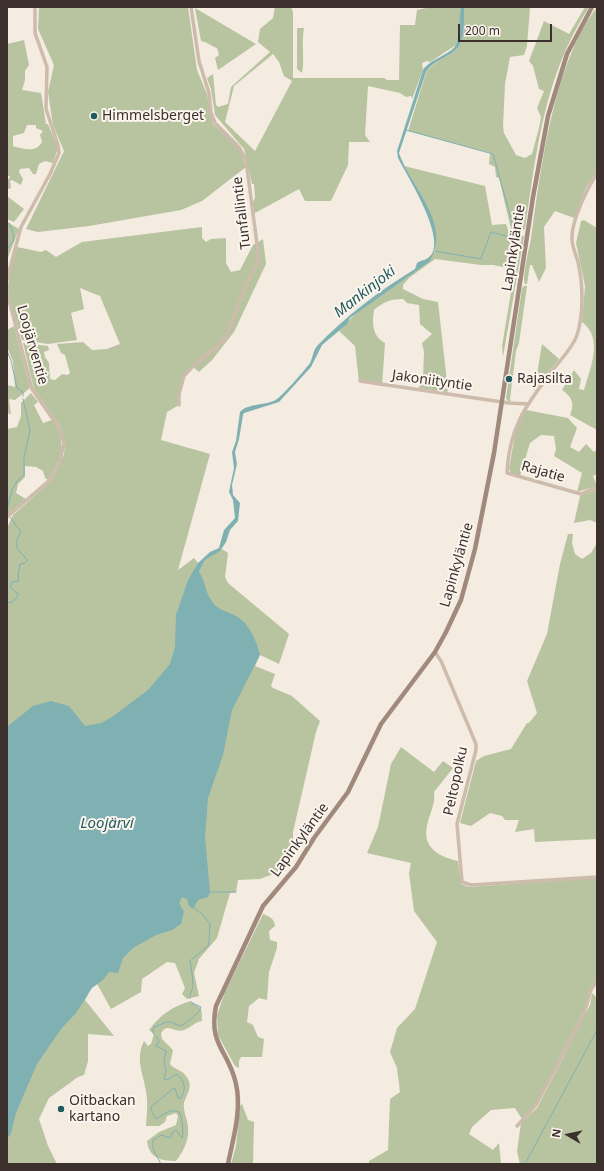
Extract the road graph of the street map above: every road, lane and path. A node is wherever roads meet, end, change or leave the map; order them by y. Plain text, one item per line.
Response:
1 (35, 7) edge
2 (191, 7) edge
3 (592, 7) edge
4 (597, 174) edge
5 (7, 279) edge
6 (7, 292) edge
7 (360, 381) dead end
8 (502, 402) junction
9 (528, 404) junction
10 (179, 406) dead end
11 (597, 487) edge
12 (7, 517) edge
13 (435, 652) junction
14 (597, 877) edge
15 (597, 981) edge
16 (517, 1126) dead end
17 (228, 1164) edge

1 - 5 street
2 - 10 street, Tunfallintie
3 - 8 main road, Lapinkyläntie
4 - 9 street
6 - 12 street, Loojärventie
7 - 8 street, Jakoniityntie
8 - 9 street, Jakoniityntie
8 - 13 main road, Lapinkyläntie
9 - 11 street, Rajatie
13 - 14 street, Peltopolku
13 - 17 main road, Lapinkyläntie
15 - 16 street

